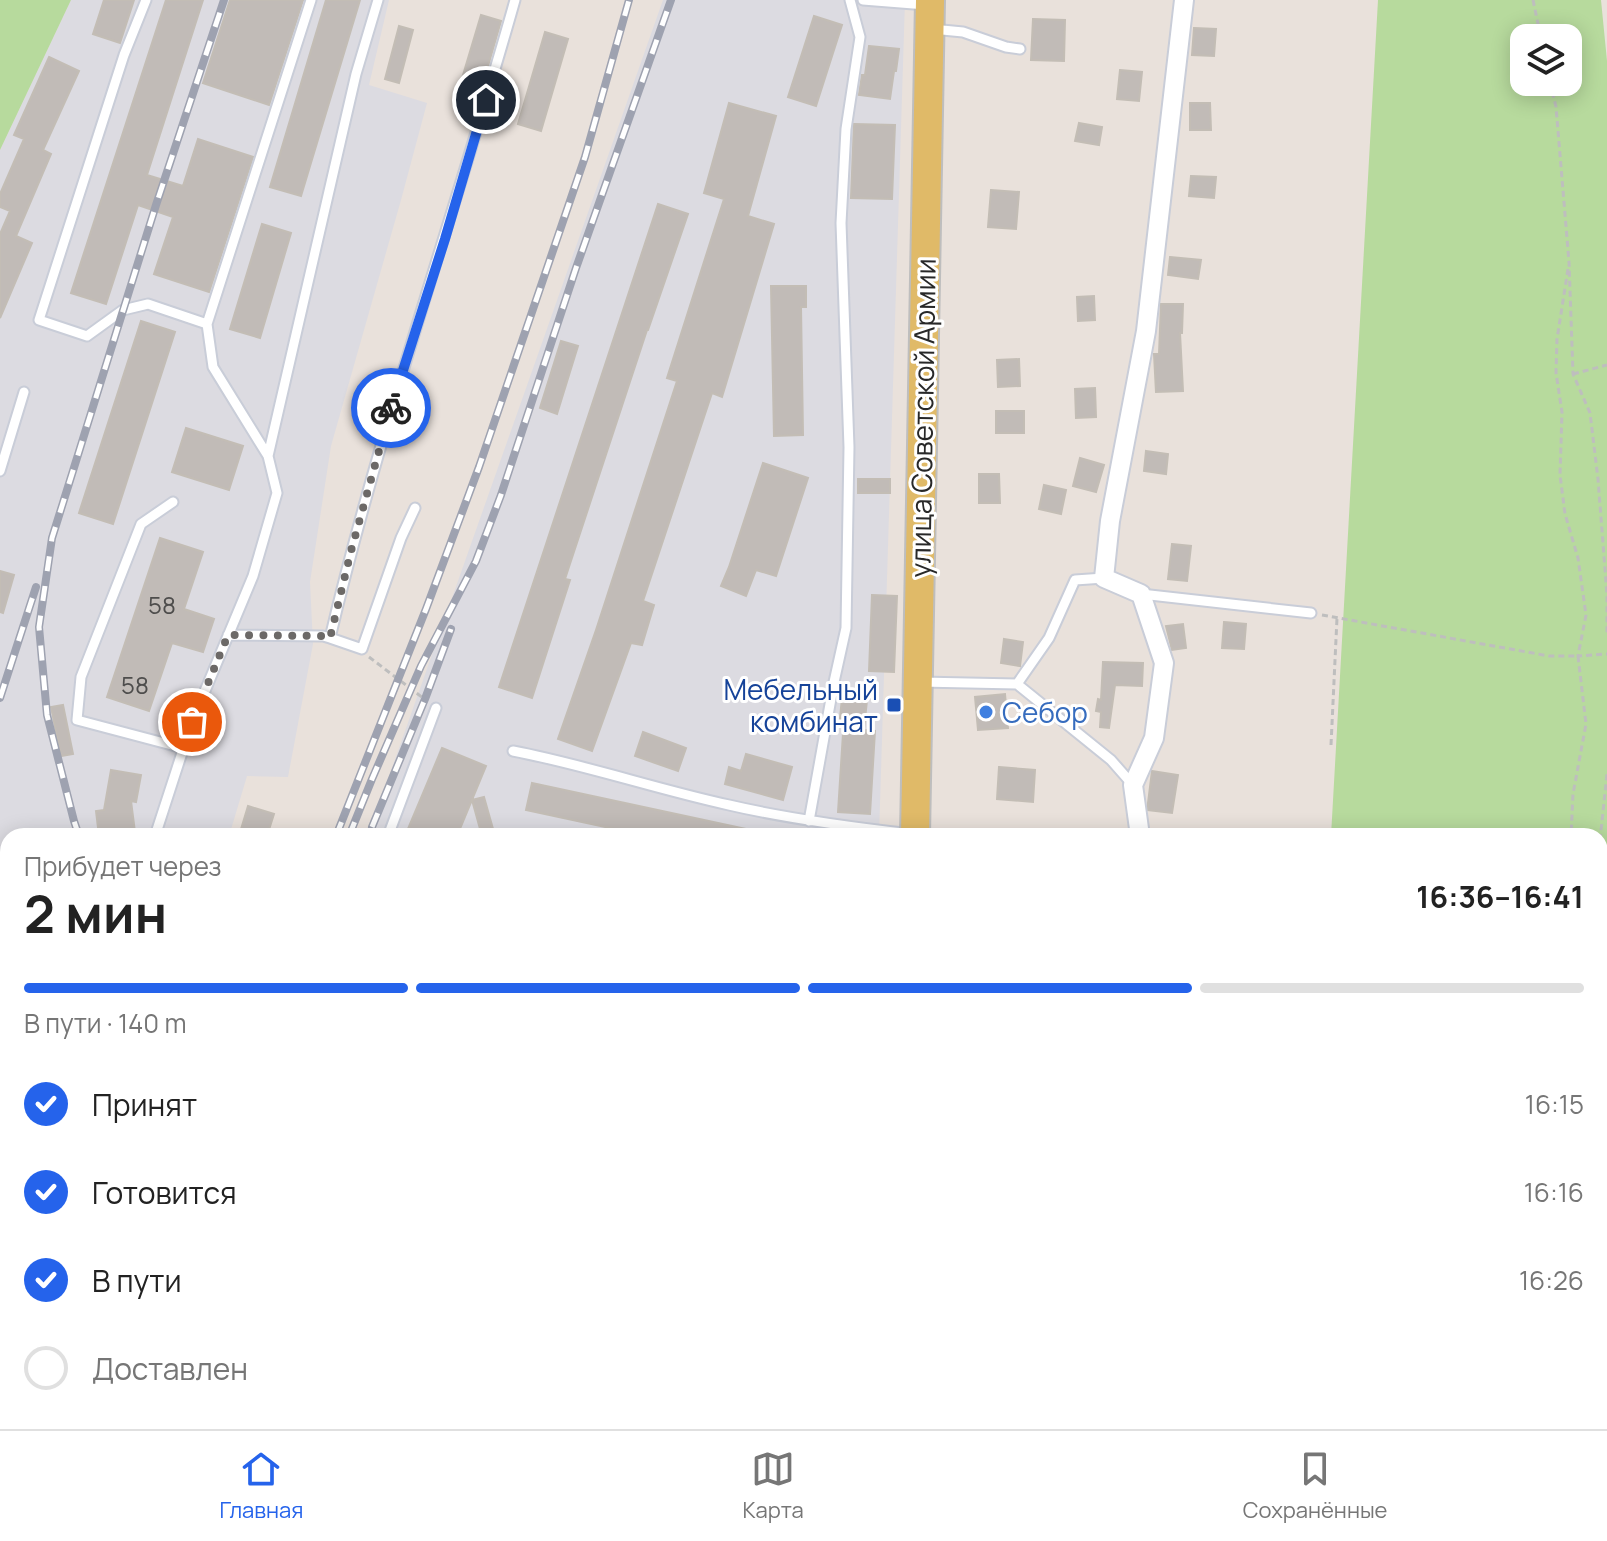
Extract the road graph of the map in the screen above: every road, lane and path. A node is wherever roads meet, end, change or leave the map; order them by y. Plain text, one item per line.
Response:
1 (146, 0) edge
2 (311, 0) edge
3 (378, 0) edge
4 (515, 0) edge
5 (850, 0) edge
6 (863, 0) edge
7 (1184, 0) edge
8 (1533, 0) edge
9 (929, 11) edge
10 (1538, 24) edge
11 (1020, 49) dead end
12 (1553, 96) edge
13 (1569, 262) junction
14 (207, 324) junction
15 (1607, 365) edge
16 (1573, 374) junction
17 (24, 392) dead end
18 (268, 456) junction
19 (0, 471) edge
20 (173, 502) dead end
21 (415, 508) dead end
22 (1104, 578) junction
23 (1141, 594) junction
24 (1311, 613) joint
25 (1337, 618) junction
26 (228, 635) junction
27 (1607, 636) edge
28 (330, 638) junction
29 (362, 649) junction
30 (1607, 654) edge
31 (1578, 656) junction
32 (917, 682) junction
33 (1017, 684) junction
34 (436, 708) joint
35 (1331, 745) dead end
36 (183, 748) junction
37 (513, 751) dead end
38 (1607, 774) edge
39 (1133, 785) junction
40 (809, 821) junction
41 (158, 828) edge
42 (391, 828) edge
43 (862, 828) edge
44 (915, 828) edge
45 (1139, 828) edge
46 (1571, 828) edge
47 (1601, 828) edge

1 - 14 lane
2 - 14 lane
3 - 18 lane
4 - 28 lane
5 - 40 lane
6 - 9 lane
7 - 22 street
8 - 10 path
9 - 11 lane
9 - 32 main road, улица Советской Армии
12 - 13 path
13 - 16 path
13 - 31 path
14 - 18 lane
15 - 16 path
16 - 27 path
17 - 19 lane
18 - 26 lane
20 - 36 lane
21 - 29 lane
22 - 23 street
22 - 33 lane
23 - 24 lane
23 - 39 street
24 - 25 path
25 - 31 path
25 - 35 path
26 - 28 lane
26 - 36 lane
28 - 29 lane
29 - 34 path
30 - 31 path
31 - 46 path
32 - 33 lane
32 - 44 main road, улица Советской Армии
33 - 39 lane
34 - 42 lane
36 - 41 lane
37 - 40 lane
38 - 47 path
39 - 45 street
40 - 43 lane

